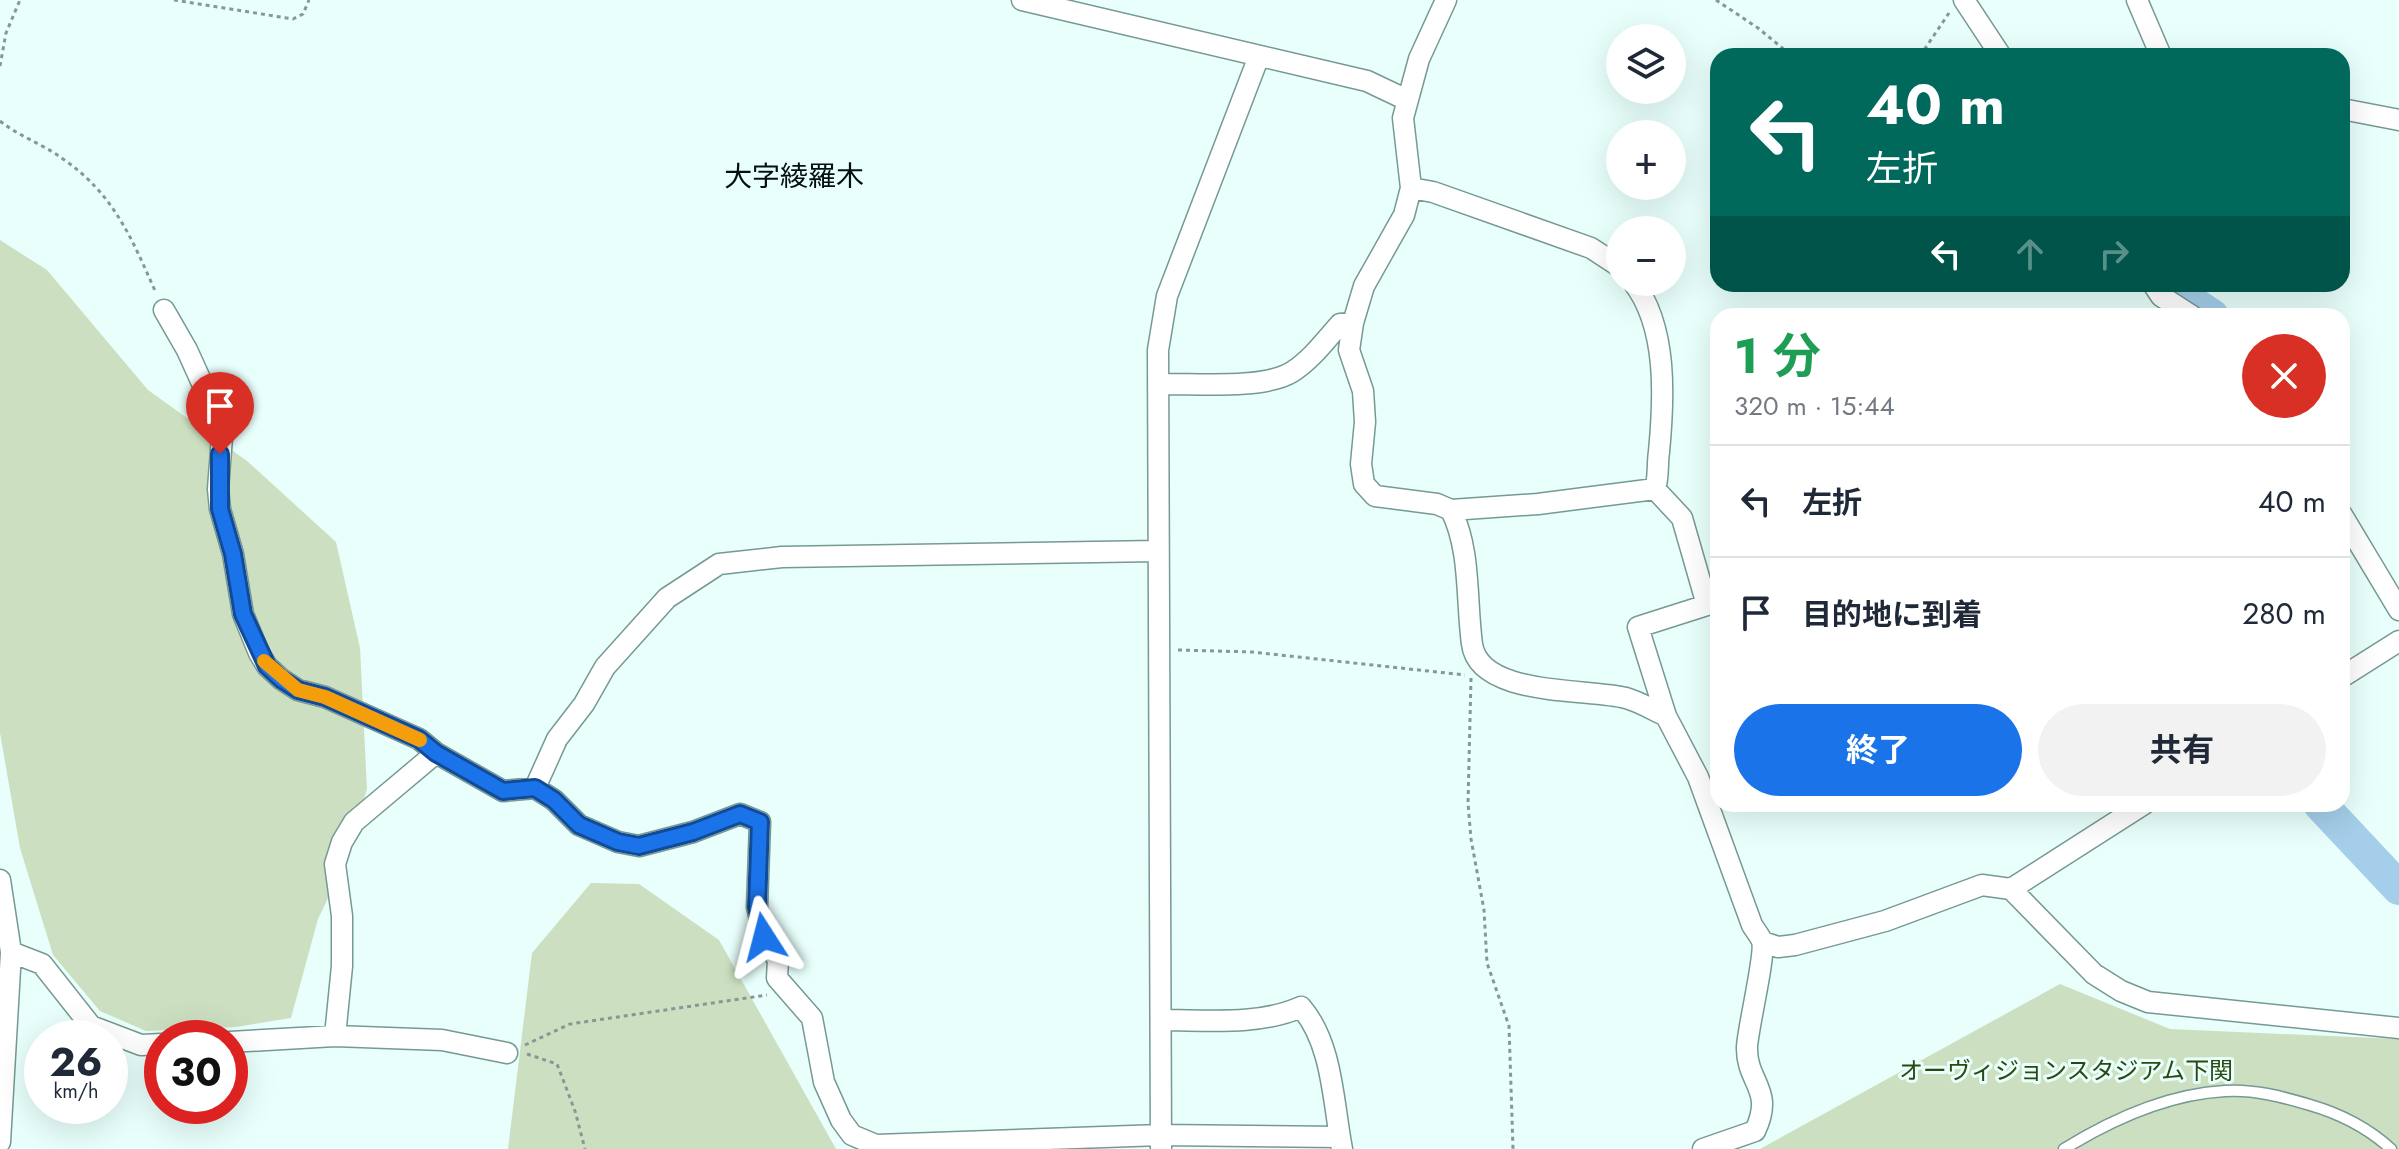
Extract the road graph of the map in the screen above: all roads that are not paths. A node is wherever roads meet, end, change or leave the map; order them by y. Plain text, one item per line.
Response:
1 (1022, 0) edge
2 (1446, 0) edge
3 (2137, 0) edge
4 (1957, 6) edge
5 (1994, 48) edge
6 (2158, 48) edge
7 (1259, 56) junction
8 (1407, 100) junction
9 (2350, 111) edge
10 (2399, 120) edge
11 (1411, 188) junction
12 (1606, 258) edge
13 (2158, 292) edge
14 (1640, 296) edge
15 (2180, 308) edge
16 (164, 310) road end
17 (1353, 323) junction
18 (1158, 384) junction
19 (1655, 489) junction
20 (1451, 510) junction
21 (2350, 528) edge
22 (1157, 551) junction
23 (2399, 610) edge
24 (2399, 641) edge
25 (2350, 672) edge
26 (1666, 716) junction
27 (436, 753) junction
28 (535, 788) junction
29 (1710, 810) edge
30 (1711, 812) edge
31 (2131, 812) edge
32 (0, 880) edge
33 (2011, 889) junction
34 (1763, 942) junction
35 (11, 952) junction
36 (1161, 1020) junction
37 (2399, 1028) edge
38 (335, 1036) junction
39 (248, 1041) edge
40 (144, 1045) edge
41 (507, 1053) road end
42 (0, 1113) edge
43 (0, 1142) edge
44 (1161, 1142) edge
45 (1341, 1143) edge
46 (1703, 1149) edge
47 (2064, 1149) edge
48 (2391, 1149) edge

1 - 7 street
2 - 8 street
3 - 6 street
4 - 5 street
7 - 8 street
7 - 18 street
8 - 11 street
9 - 10 street
11 - 12 street
11 - 17 street
13 - 15 street
14 - 19 street
16 - 27 street
17 - 18 street
17 - 20 street
18 - 22 street
19 - 20 street
19 - 26 street
20 - 26 street
21 - 23 street
22 - 28 street
22 - 36 street
24 - 25 street
26 - 29 street
27 - 28 street
27 - 38 street
28 - 44 street
30 - 34 street
31 - 33 street
32 - 35 street
33 - 34 street
33 - 37 street
34 - 46 street
35 - 40 street
35 - 42 street
36 - 44 street
36 - 45 street
38 - 39 street
38 - 41 street
42 - 43 street
44 - 45 street
47 - 48 lane

